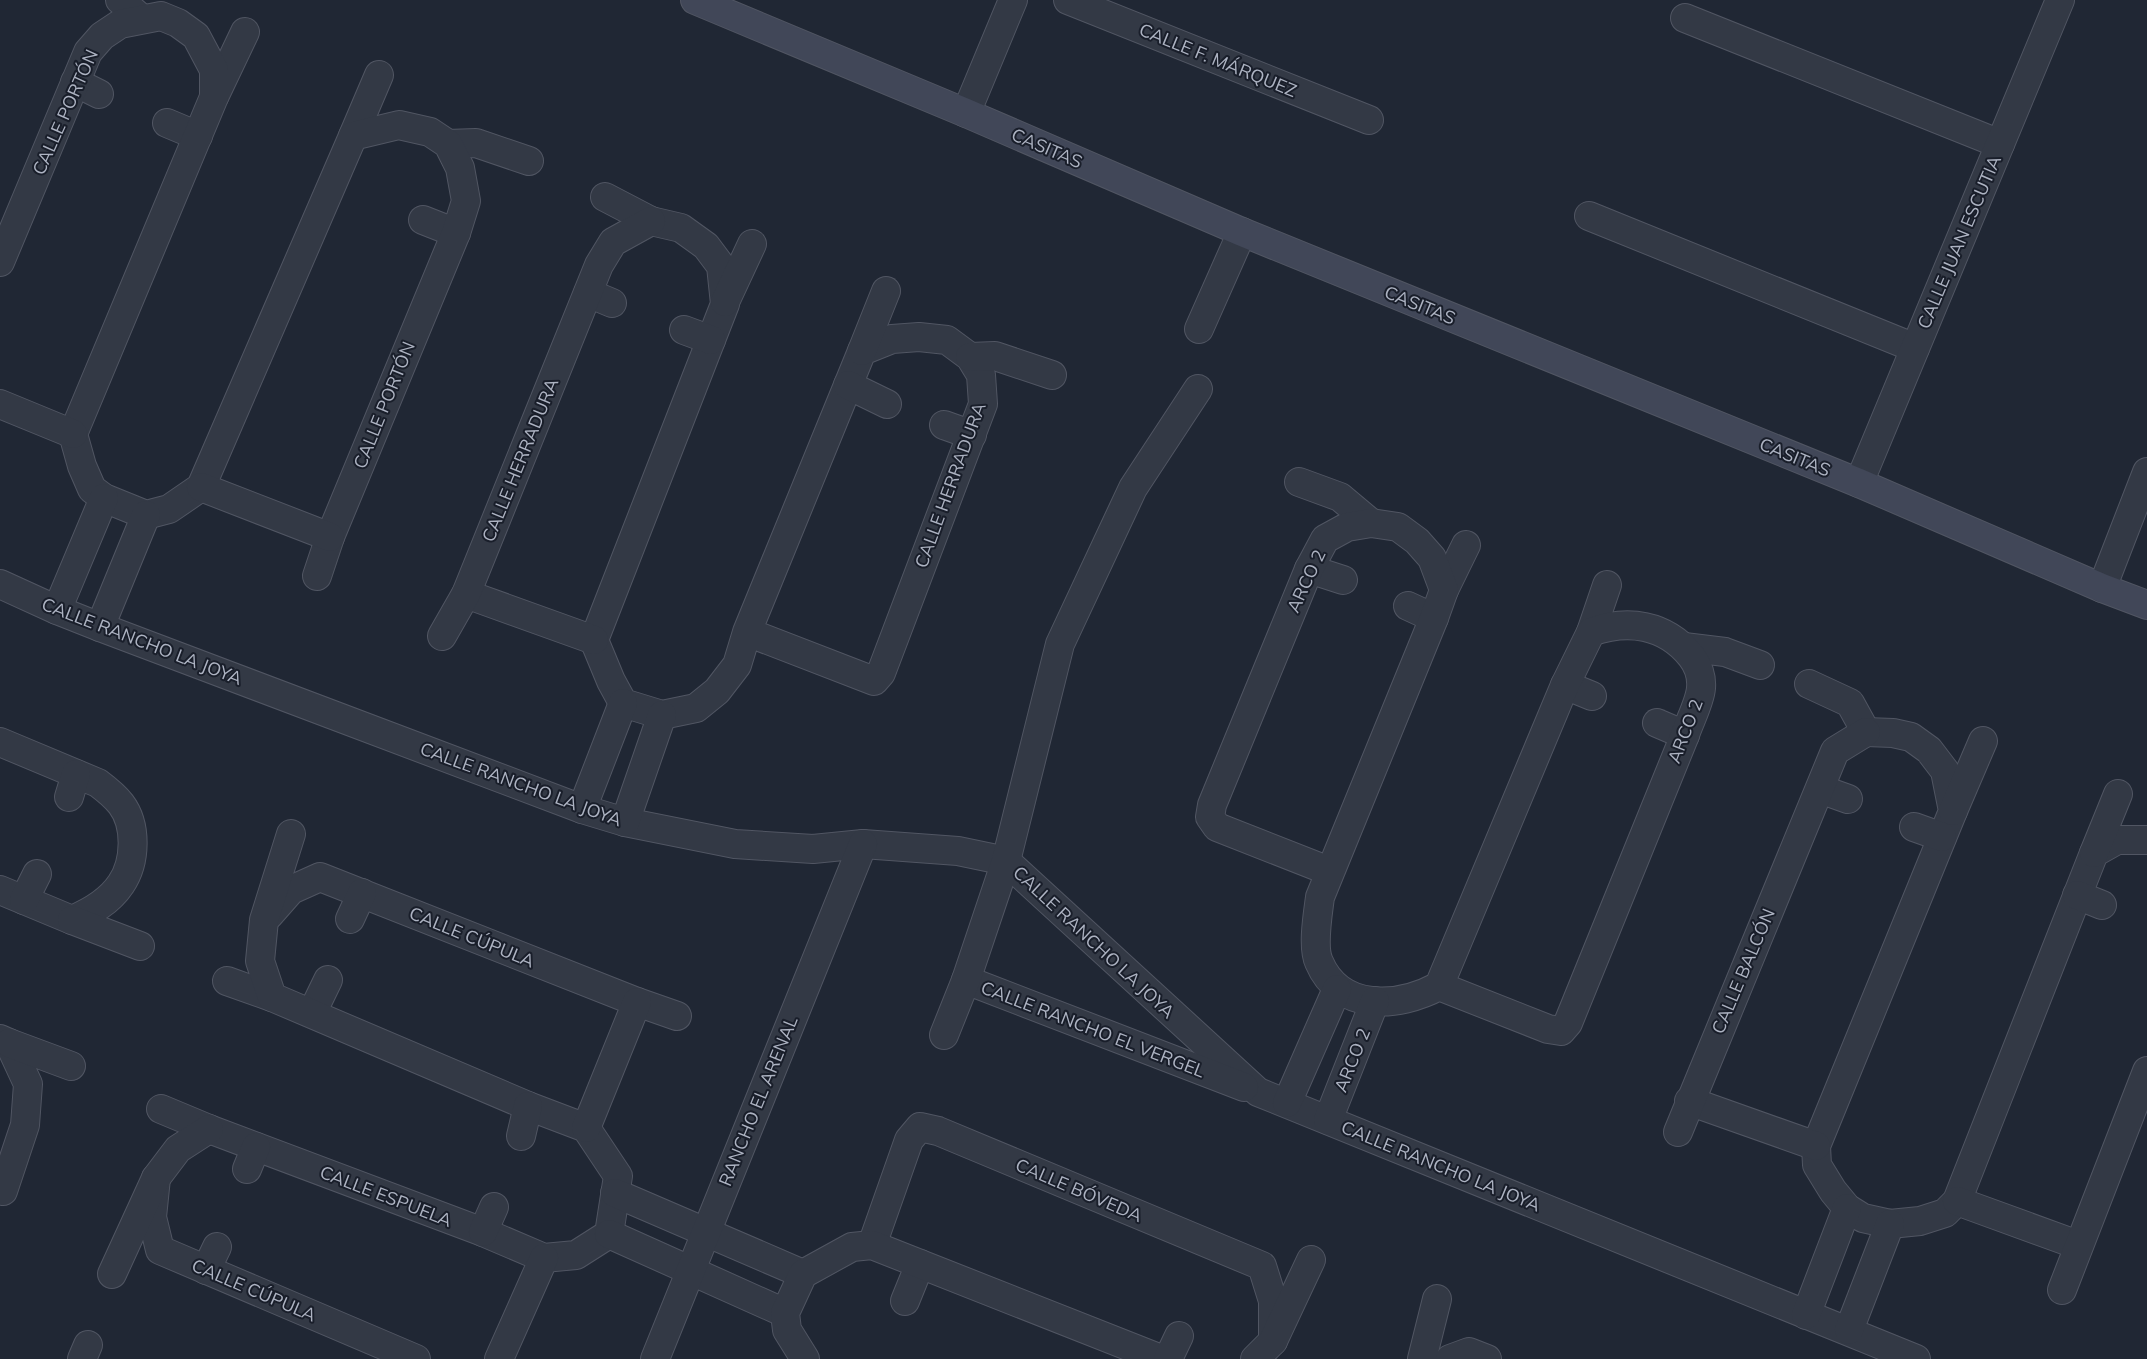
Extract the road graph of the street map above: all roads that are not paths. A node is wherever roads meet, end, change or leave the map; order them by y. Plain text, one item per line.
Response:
1 (120, 0) edge
2 (695, 0) edge
3 (1013, 0) edge
4 (1068, 0) edge
5 (2060, 0) edge
6 (1685, 18) dead end
7 (142, 19) junction
8 (245, 32) dead end
9 (379, 75) dead end
10 (214, 97) junction
11 (966, 113) junction
12 (1369, 120) dead end
13 (167, 122) dead end
14 (198, 136) junction
15 (353, 136) junction
16 (448, 144) junction
17 (2000, 144) junction
18 (530, 161) dead end
19 (605, 197) dead end
20 (1589, 216) dead end
21 (423, 220) dead end
22 (651, 221) junction
23 (1242, 232) junction
24 (456, 233) junction
25 (752, 244) dead end
26 (0, 262) edge
27 (886, 290) dead end
28 (725, 304) junction
29 (1199, 329) dead end
30 (684, 330) dead end
31 (711, 340) junction
32 (1915, 348) junction
33 (862, 351) junction
34 (970, 357) junction
35 (1052, 375) dead end
36 (848, 385) junction
37 (1198, 389) dead end
38 (0, 404) edge
39 (887, 404) dead end
40 (944, 425) dead end
41 (73, 434) junction
42 (972, 436) junction
43 (2147, 472) edge
44 (1299, 482) dead end
45 (1859, 483) junction
46 (201, 487) junction
47 (104, 498) junction
48 (146, 514) junction
49 (1371, 523) junction
50 (330, 537) junction
51 (1466, 545) dead end
52 (1309, 569) junction
53 (317, 576) dead end
54 (1343, 580) dead end
55 (0, 584) edge
56 (1607, 585) dead end
57 (2102, 588) junction
58 (1444, 590) junction
59 (466, 594) junction
60 (2147, 605) edge
61 (1408, 606) dead end
62 (56, 610) junction
63 (1434, 618) junction
64 (100, 626) junction
65 (747, 632) junction
66 (1591, 632) junction
67 (442, 636) dead end
68 (594, 640) junction
69 (1684, 647) junction
70 (1760, 665) dead end
71 (1809, 684) dead end
72 (1565, 686) junction
73 (1592, 696) dead end
74 (623, 703) junction
75 (662, 715) junction
76 (1657, 723) dead end
77 (1866, 732) junction
78 (1685, 735) junction
79 (0, 742) edge
80 (1983, 742) dead end
81 (1820, 789) junction
82 (2118, 794) dead end
83 (1848, 799) dead end
84 (582, 809) junction
85 (1953, 811) junction
86 (625, 822) junction
87 (1914, 827) dead end
88 (290, 834) dead end
89 (1942, 837) junction
90 (2147, 840) edge
91 (863, 844) junction
92 (2094, 854) junction
93 (1006, 861) junction
94 (1329, 871) junction
95 (37, 874) dead end
96 (362, 893) junction
97 (12, 895) edge
98 (2077, 895) junction
99 (2102, 905) dead end
100 (350, 919) dead end
101 (72, 920) junction
102 (264, 920) junction
103 (140, 946) dead end
104 (328, 980) dead end
105 (966, 980) junction
106 (227, 981) dead end
107 (1439, 986) junction
108 (1337, 989) junction
109 (272, 997) junction
110 (1375, 1001) junction
111 (637, 1002) junction
112 (312, 1013) junction
113 (678, 1016) dead end
114 (944, 1035) dead end
115 (5, 1041) edge
116 (71, 1066) dead end
117 (2147, 1071) edge
118 (1258, 1092) junction
119 (1689, 1100) junction
120 (1287, 1103) junction
121 (528, 1106) junction
122 (161, 1109) dead end
123 (1328, 1120) junction
124 (25, 1125) junction
125 (586, 1128) junction
126 (209, 1129) junction
127 (1678, 1132) dead end
128 (521, 1136) dead end
129 (1816, 1146) junction
130 (0, 1153) edge
131 (156, 1178) junction
132 (3, 1191) dead end
133 (1957, 1201) junction
134 (494, 1207) dead end
135 (1847, 1208) junction
136 (612, 1214) junction
137 (1890, 1224) junction
138 (483, 1232) junction
139 (705, 1232) junction
140 (872, 1245) junction
141 (2078, 1246) junction
142 (544, 1258) junction
143 (1311, 1260) dead end
144 (920, 1264) junction
145 (690, 1270) junction
146 (112, 1274) dead end
147 (803, 1274) junction
148 (2062, 1290) dead end
149 (1437, 1299) dead end
150 (905, 1301) dead end
151 (785, 1313) junction
152 (1806, 1315) junction
153 (1849, 1330) junction
154 (1264, 1350) edge
155 (416, 1359) edge
156 (499, 1359) edge
157 (655, 1359) edge
158 (805, 1359) edge
159 (1161, 1359) edge
160 (1422, 1359) edge
161 (1450, 1359) edge
162 (1487, 1359) edge
163 (1916, 1359) edge

1 - 7 street
2 - 11 street, CASITAS
3 - 11 street
4 - 12 street, CALLE F. MÁRQUEZ
5 - 17 street, CALLE JUAN ESCUTIA
6 - 17 street
7 - 10 street, CALLE PORTÓN
7 - 26 street, CALLE PORTÓN
8 - 10 street, CALLE PORTÓN
9 - 15 street
10 - 14 street, CALLE PORTÓN
11 - 23 street, CASITAS
13 - 14 street
14 - 41 street, CALLE PORTÓN
15 - 16 street
15 - 46 street
16 - 18 street
16 - 24 street, CALLE PORTÓN
17 - 32 street, CALLE JUAN ESCUTIA
19 - 22 street
20 - 32 street
21 - 24 street
22 - 28 street
22 - 59 street, CALLE HERRADURA
23 - 29 street
23 - 45 street, CASITAS
24 - 50 street, CALLE PORTÓN
25 - 28 street
27 - 33 street
28 - 31 street
30 - 31 street
31 - 68 street
32 - 45 street, CALLE JUAN ESCUTIA
33 - 34 street, CALLE HERRADURA
33 - 36 street
34 - 35 street
34 - 42 street, CALLE HERRADURA
36 - 39 street
36 - 65 street
37 - 93 street, CALLE RANCHO EL VERGEL
38 - 41 street
40 - 42 street
41 - 47 street
42 - 65 street, CALLE HERRADURA
43 - 57 street
44 - 49 street
45 - 57 street, CASITAS
46 - 48 street
46 - 50 street
47 - 48 street
47 - 62 street
48 - 64 street
49 - 52 street, ARCO 2
49 - 58 street, ARCO 2
50 - 53 street, CALLE PORTÓN
51 - 58 street
52 - 54 street
52 - 94 street, ARCO 2
55 - 62 street, CALLE RANCHO LA JOYA
56 - 66 street
57 - 60 street, CASITAS
58 - 63 street
59 - 67 street, CALLE HERRADURA
59 - 68 street
61 - 63 street
62 - 64 street, CALLE RANCHO LA JOYA
63 - 94 street
64 - 84 street, CALLE RANCHO LA JOYA
65 - 75 street
66 - 69 street, ARCO 2
66 - 72 street
68 - 74 street
69 - 70 street
69 - 78 street, ARCO 2
71 - 77 street
72 - 73 street
72 - 107 street
74 - 75 street
74 - 84 street
75 - 86 street
76 - 78 street
77 - 81 street, CALLE BALCÓN
77 - 85 street
78 - 107 street, ARCO 2
79 - 101 street
80 - 85 street
81 - 83 street
81 - 119 street, CALLE BALCÓN
82 - 92 street
84 - 86 street, CALLE RANCHO LA JOYA
85 - 89 street
86 - 91 street, CALLE RANCHO LA JOYA
87 - 89 street
88 - 102 street
89 - 129 street
90 - 92 street
91 - 93 street, CALLE RANCHO LA JOYA
91 - 139 street, RANCHO EL ARENAL
92 - 98 street
93 - 105 street, CALLE RANCHO EL VERGEL
93 - 118 street, CALLE RANCHO LA JOYA
94 - 108 street
95 - 97 street
96 - 100 street
96 - 102 street, CALLE CÚPULA
96 - 111 street, CALLE CÚPULA
97 - 101 street
98 - 99 street
98 - 133 street
101 - 103 street
102 - 109 street
104 - 112 street
105 - 114 street
105 - 118 street, CALLE RANCHO EL VERGEL
106 - 109 street
107 - 110 street
108 - 110 street
108 - 120 street
109 - 112 street
110 - 123 street, ARCO 2
111 - 113 street, CALLE CÚPULA
111 - 125 street
112 - 121 street
115 - 116 street
115 - 124 street
117 - 141 street
118 - 120 street, CALLE RANCHO LA JOYA
119 - 127 street, CALLE BALCÓN
119 - 129 street
120 - 123 street, CALLE RANCHO LA JOYA
121 - 125 street
121 - 128 street
122 - 126 street, CALLE ESPUELA
123 - 152 street, CALLE RANCHO LA JOYA
124 - 130 street
124 - 132 street
125 - 136 street
126 - 131 street
126 - 138 street, CALLE ESPUELA
129 - 135 street
131 - 146 street
131 - 155 street, CALLE CÚPULA
133 - 137 street
133 - 141 street
134 - 138 street
135 - 137 street
135 - 152 street
136 - 139 street
136 - 142 street, CALLE ESPUELA
136 - 145 street
137 - 153 street
138 - 142 street, CALLE ESPUELA
139 - 145 street, RANCHO EL ARENAL
139 - 147 street
140 - 144 street
140 - 147 street
140 - 154 street, CALLE BÓVEDA
141 - 148 street
142 - 156 street
143 - 154 street
144 - 150 street
144 - 159 street
145 - 151 street
145 - 157 street, RANCHO EL ARENAL
147 - 151 street
149 - 160 street
151 - 158 street
152 - 153 street, CALLE RANCHO LA JOYA
153 - 163 street, CALLE RANCHO LA JOYA
161 - 162 street

